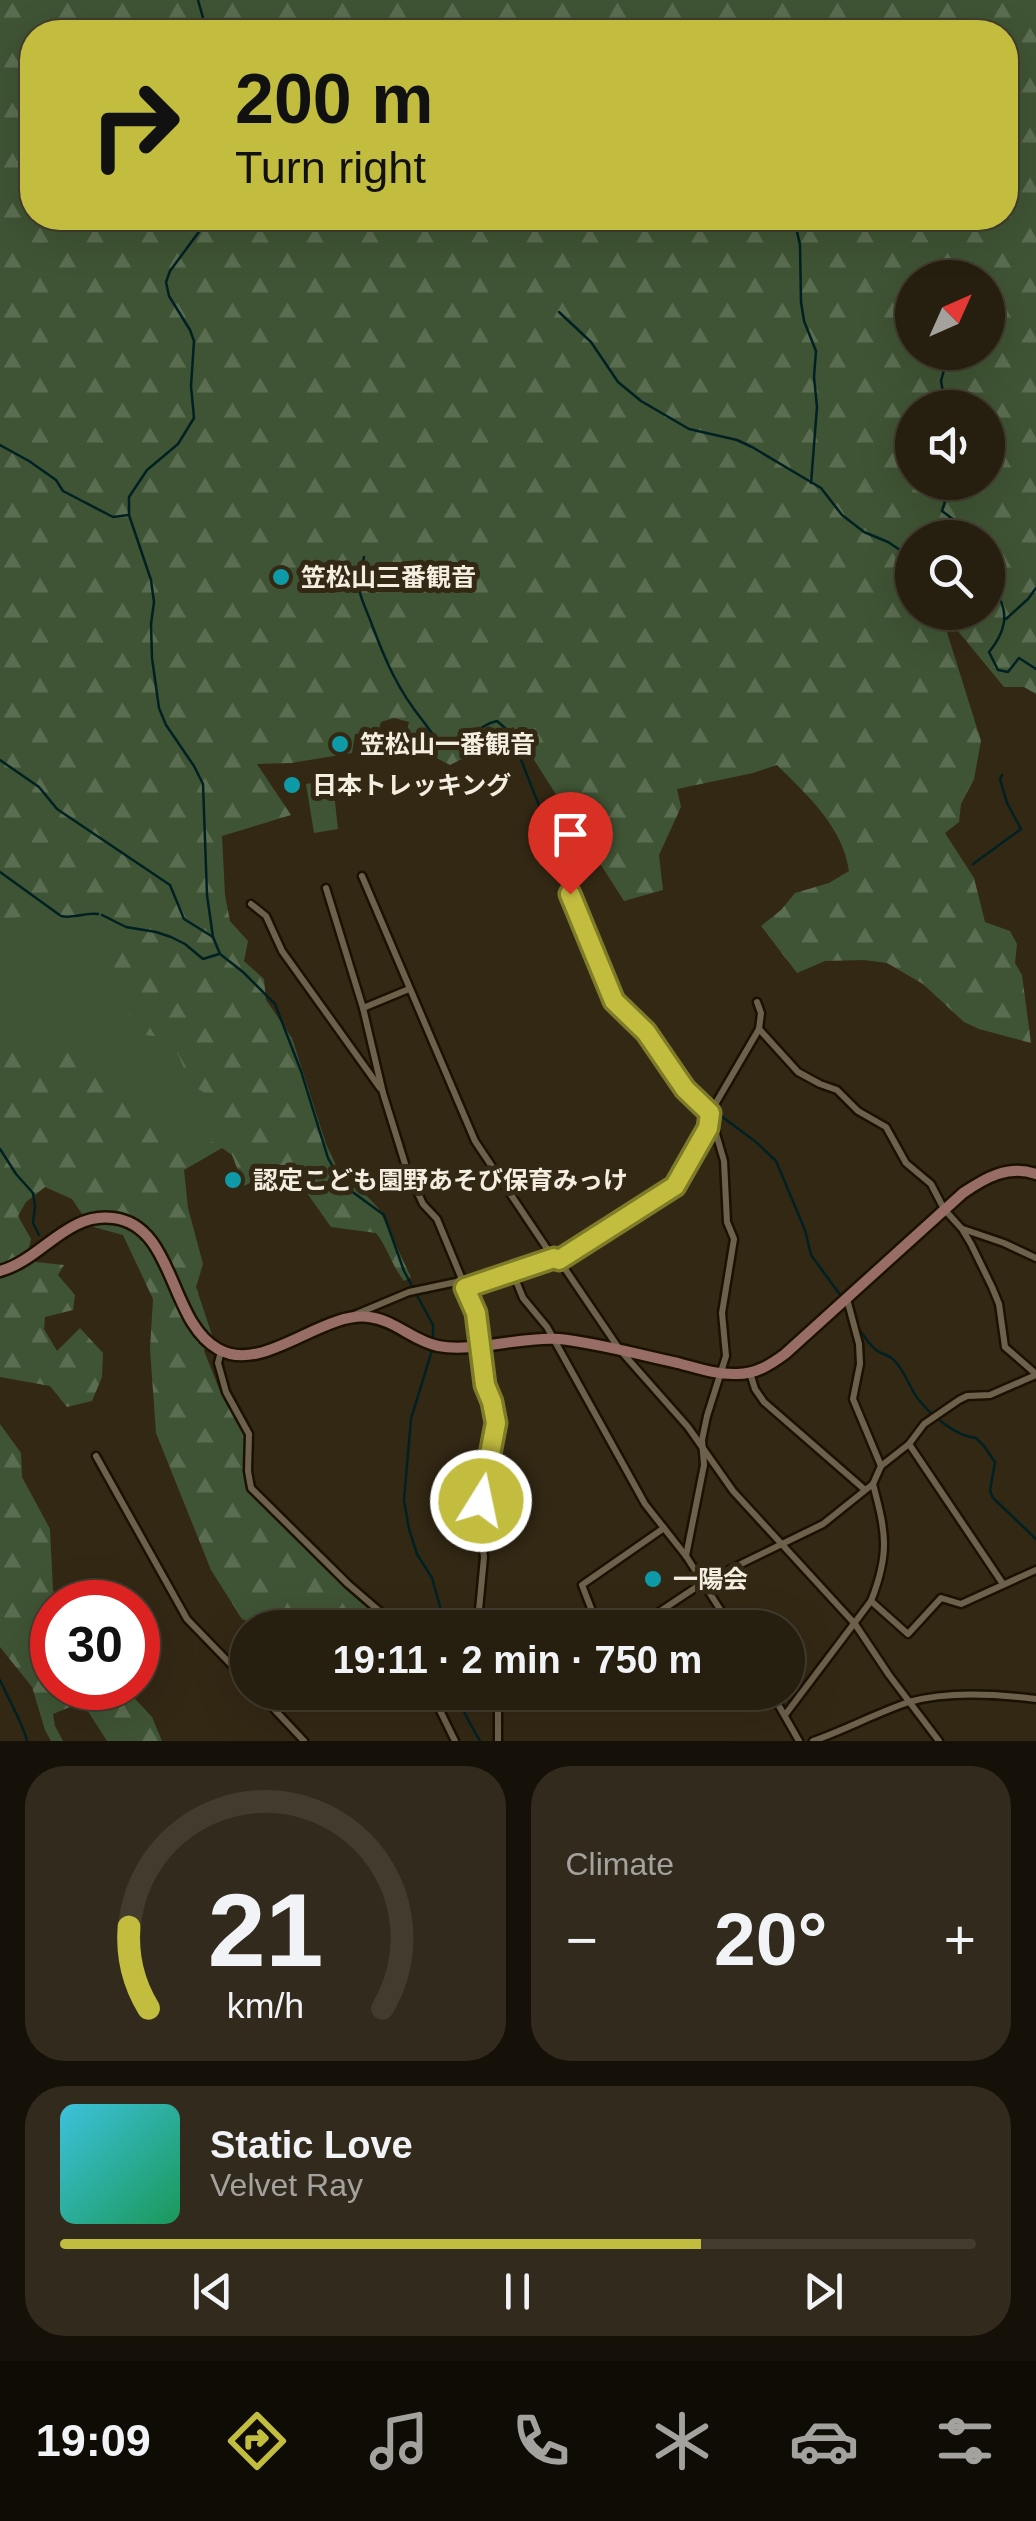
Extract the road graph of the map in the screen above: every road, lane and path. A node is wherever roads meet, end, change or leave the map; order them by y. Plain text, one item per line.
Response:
1 (546, 833) dead end
2 (362, 876) dead end
3 (326, 888) dead end
4 (251, 904) dead end
5 (409, 989) junction
6 (756, 1002) dead end
7 (363, 1008) junction
8 (759, 1029) junction
9 (384, 1093) junction
10 (710, 1113) junction
11 (1036, 1174) edge
12 (944, 1210) junction
13 (962, 1229) junction
14 (1036, 1258) edge
15 (557, 1259) junction
16 (0, 1272) edge
17 (512, 1272) junction
18 (463, 1285) junction
19 (847, 1300) junction
20 (351, 1317) junction
21 (553, 1339) junction
22 (482, 1345) junction
23 (620, 1350) junction
24 (221, 1352) junction
25 (750, 1373) junction
26 (722, 1374) junction
27 (1036, 1374) edge
28 (909, 1444) junction
29 (704, 1452) junction
30 (96, 1456) dead end
31 (881, 1466) junction
32 (872, 1484) junction
33 (864, 1489) junction
34 (664, 1528) junction
35 (783, 1544) junction
36 (686, 1556) junction
37 (1036, 1570) edge
38 (704, 1582) junction
39 (1003, 1584) junction
40 (871, 1601) junction
41 (378, 1610) edge
42 (479, 1610) edge
43 (592, 1610) edge
44 (662, 1610) edge
45 (721, 1610) edge
46 (855, 1624) junction
47 (230, 1663) edge
48 (1036, 1699) edge
49 (909, 1702) junction
50 (275, 1710) edge
51 (439, 1710) edge
52 (499, 1710) edge
53 (782, 1710) edge
54 (785, 1715) junction
55 (304, 1741) edge
56 (455, 1741) edge
57 (498, 1741) edge
58 (800, 1741) edge
59 (813, 1741) edge
60 (939, 1741) edge

1 - 10 street
2 - 5 street
3 - 7 street
4 - 9 street
5 - 7 street
5 - 15 street
6 - 8 street
7 - 9 street
8 - 10 street
8 - 12 street
9 - 18 street
10 - 15 street
10 - 26 street
11 - 12 street
12 - 13 street
12 - 19 street
13 - 14 street
13 - 27 street
15 - 17 street
15 - 23 street
16 - 24 street
17 - 18 street
17 - 21 street
18 - 20 street
18 - 22 street
19 - 25 street
19 - 31 street
20 - 22 street
20 - 24 street
21 - 22 street
21 - 23 street
21 - 34 street
22 - 42 street
23 - 26 street
23 - 29 street
24 - 41 street
25 - 26 street
25 - 33 street
26 - 29 street
27 - 28 street
28 - 31 street
28 - 39 street
29 - 35 street
29 - 36 street
30 - 47 street
31 - 32 street
32 - 33 street
32 - 40 street
33 - 35 street
34 - 36 street
34 - 43 street
35 - 38 street
35 - 46 street
36 - 38 street
37 - 39 street
38 - 44 street
38 - 45 street
39 - 40 street
40 - 46 street
46 - 49 street
46 - 54 street
48 - 49 street
49 - 59 street
49 - 60 street
50 - 55 street
51 - 56 street
52 - 57 street
53 - 54 street
54 - 58 street

